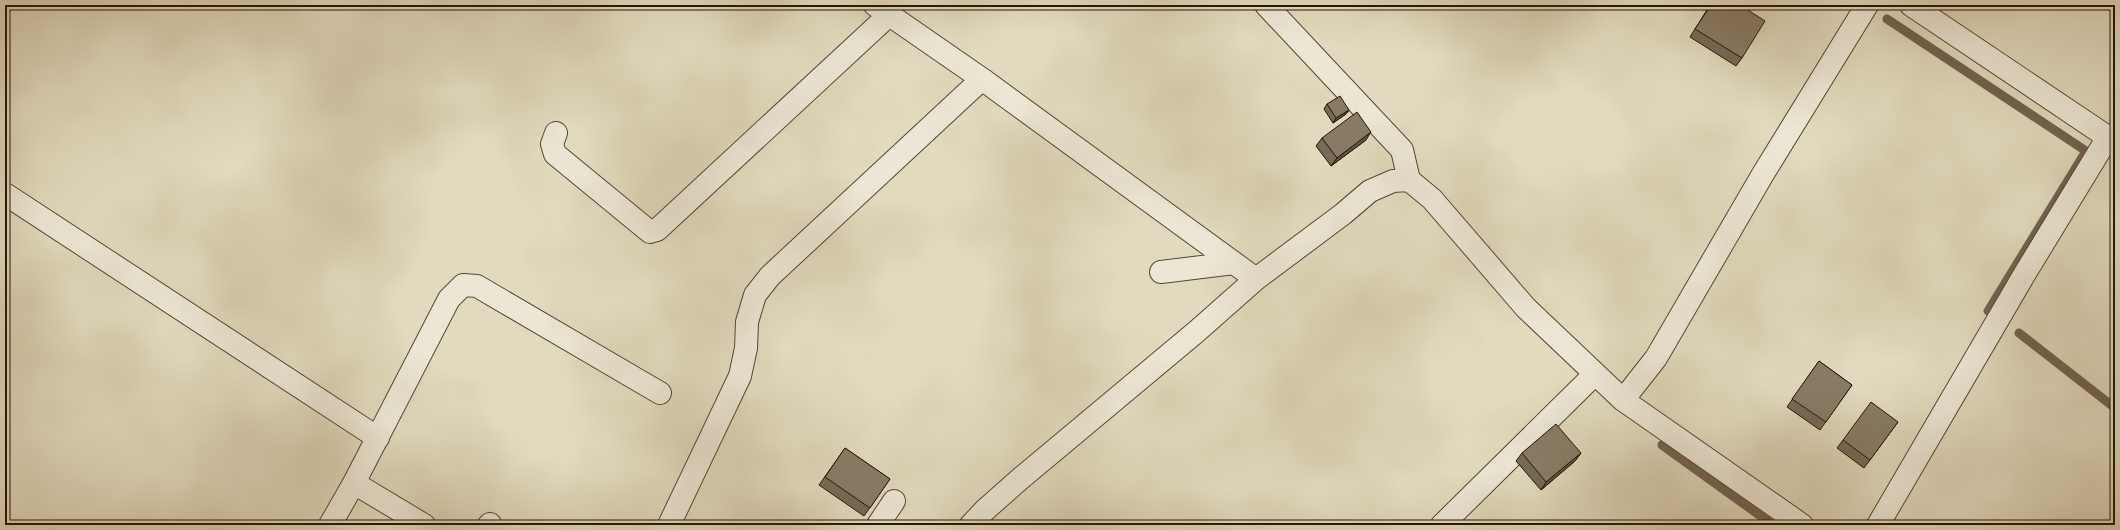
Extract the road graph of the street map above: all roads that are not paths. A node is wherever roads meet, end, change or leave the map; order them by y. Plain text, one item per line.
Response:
1 (1266, 5) edge
2 (1867, 5) edge
3 (1911, 5) edge
4 (882, 10) edge
5 (982, 79) junction
6 (556, 133) dead end
7 (2112, 140) edge
8 (1410, 180) junction
9 (5, 194) edge
10 (1234, 263) junction
11 (1161, 272) dead end
12 (1256, 279) junction
13 (1595, 374) junction
14 (660, 393) dead end
15 (1623, 400) junction
16 (378, 438) junction
17 (354, 483) junction
18 (894, 501) dead end
19 (330, 525) edge
20 (424, 525) edge
21 (669, 525) edge
22 (878, 525) edge
23 (971, 525) edge
24 (1442, 525) edge
25 (1802, 525) edge
26 (1878, 525) edge

1 - 8 street
2 - 15 street
3 - 7 street
4 - 5 street
4 - 6 street
5 - 10 street
5 - 21 street
7 - 26 street
8 - 12 street
8 - 13 street
9 - 16 street
10 - 11 street
10 - 12 street
12 - 23 street
13 - 15 street
13 - 24 street
14 - 16 street
15 - 25 street
16 - 17 street
17 - 19 street
17 - 20 street
18 - 22 street

